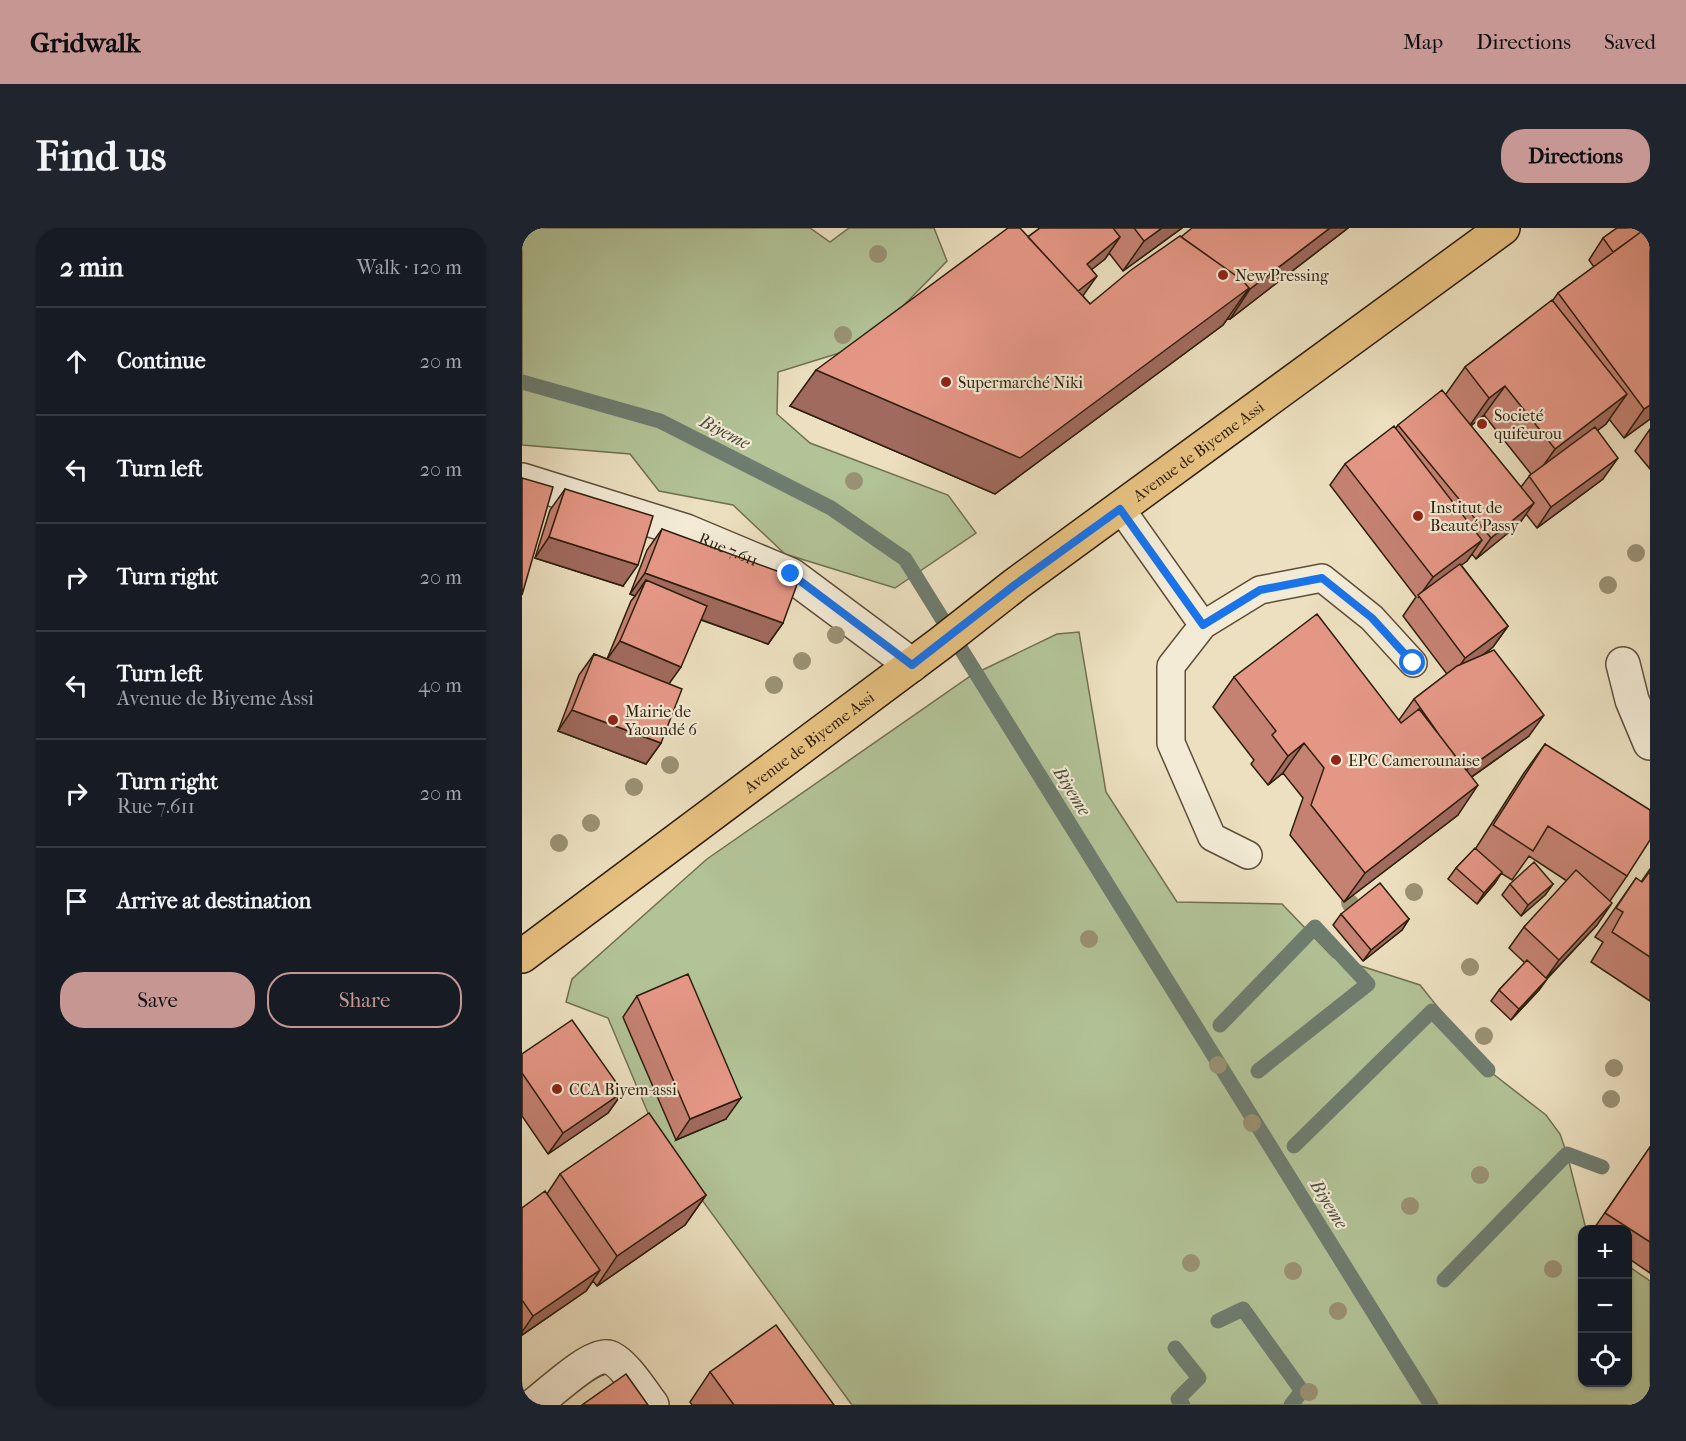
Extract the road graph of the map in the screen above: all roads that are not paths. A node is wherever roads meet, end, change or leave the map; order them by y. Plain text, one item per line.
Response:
1 (1503, 228) edge
2 (522, 480) edge
3 (1120, 509) junction
4 (1203, 625) junction
5 (1413, 663) dead end
6 (1623, 664) dead end
7 (912, 665) junction
8 (1650, 743) edge
9 (1248, 855) dead end
10 (522, 956) edge
11 (534, 1405) edge
12 (652, 1405) edge

1 - 3 main road, Avenue de Biyeme Assi
2 - 7 street, Rue 7.611
3 - 4 lane
3 - 7 main road, Avenue de Biyeme Assi
4 - 5 lane
4 - 9 lane
6 - 8 street
7 - 10 main road, Avenue de Biyeme Assi
11 - 12 street

